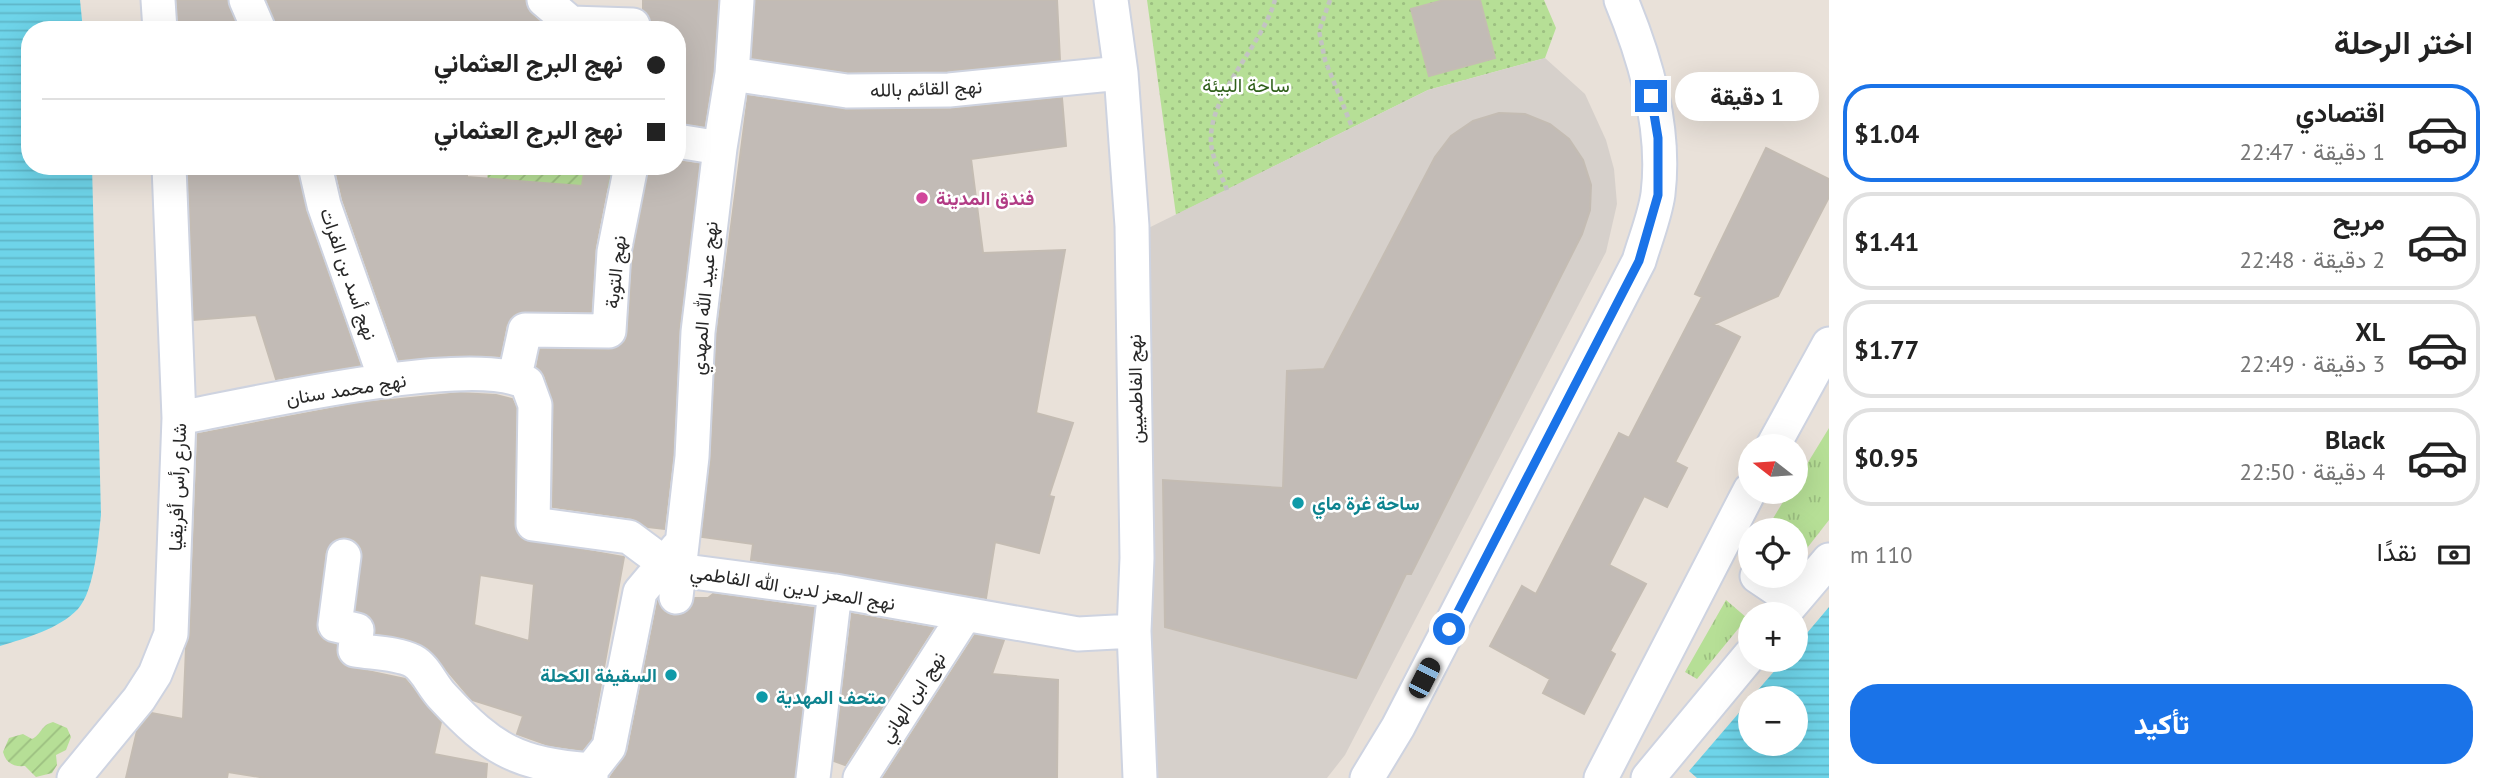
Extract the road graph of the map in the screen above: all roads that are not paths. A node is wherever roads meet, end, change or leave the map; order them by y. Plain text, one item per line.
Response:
1 (158, 0) edge
2 (246, 0) edge
3 (544, 0) edge
4 (737, 0) edge
5 (1111, 0) edge
6 (1620, 0) edge
7 (633, 18) edge
8 (159, 21) edge
9 (256, 21) edge
10 (569, 21) edge
11 (596, 21) edge
12 (1121, 73) junction
13 (732, 74) junction
14 (686, 143) edge
15 (720, 148) junction
16 (169, 175) edge
17 (317, 175) edge
18 (629, 175) edge
19 (1829, 344) edge
20 (515, 376) junction
21 (386, 381) junction
22 (179, 418) junction
23 (1780, 434) edge
24 (1742, 504) edge
25 (1718, 549) junction
26 (344, 556) dead end
27 (1829, 560) edge
28 (1738, 563) edge
29 (675, 568) junction
30 (1769, 588) edge
31 (835, 591) junction
32 (1783, 602) edge
33 (1794, 602) edge
34 (964, 616) junction
35 (1134, 631) junction
36 (1738, 669) edge
37 (591, 774) edge
38 (75, 778) edge
39 (813, 778) edge
40 (860, 778) edge
41 (1140, 778) edge
42 (1367, 778) edge
43 (1601, 778) edge
44 (1648, 778) edge

1 - 8 street
2 - 9 street
3 - 10 street
4 - 13 street, نهج عبيد الله المهدي
5 - 12 street, نهج الفاطميين
6 - 42 street
7 - 11 street
12 - 13 street, نهج القائم بالله
12 - 35 street, نهج الفاطميين
13 - 15 street, نهج عبيد الله المهدي
14 - 15 street
15 - 29 street, نهج عبيد الله المهدي
16 - 22 street, شارع رأس أفريقيا
17 - 21 street, نهج أسد بن الفرات
18 - 20 street, نهج التوبة
19 - 23 street
20 - 21 street, نهج محمد سنان
20 - 29 street, نهج المعز لدين الله الفاطمي
21 - 22 street, نهج محمد سنان
22 - 38 street, شارع رأس أفريقيا
24 - 25 street
25 - 28 street
25 - 43 street
26 - 37 street
27 - 33 street
29 - 31 street, نهج المعز لدين الله الفاطمي
29 - 37 street
30 - 32 street
31 - 34 street, نهج المعز لدين الله الفاطمي
31 - 39 street
34 - 35 street, نهج المعز لدين الله الفاطمي
34 - 40 street, نهج ابن الهاني
35 - 41 street, نهج الفاطميين
36 - 44 street

